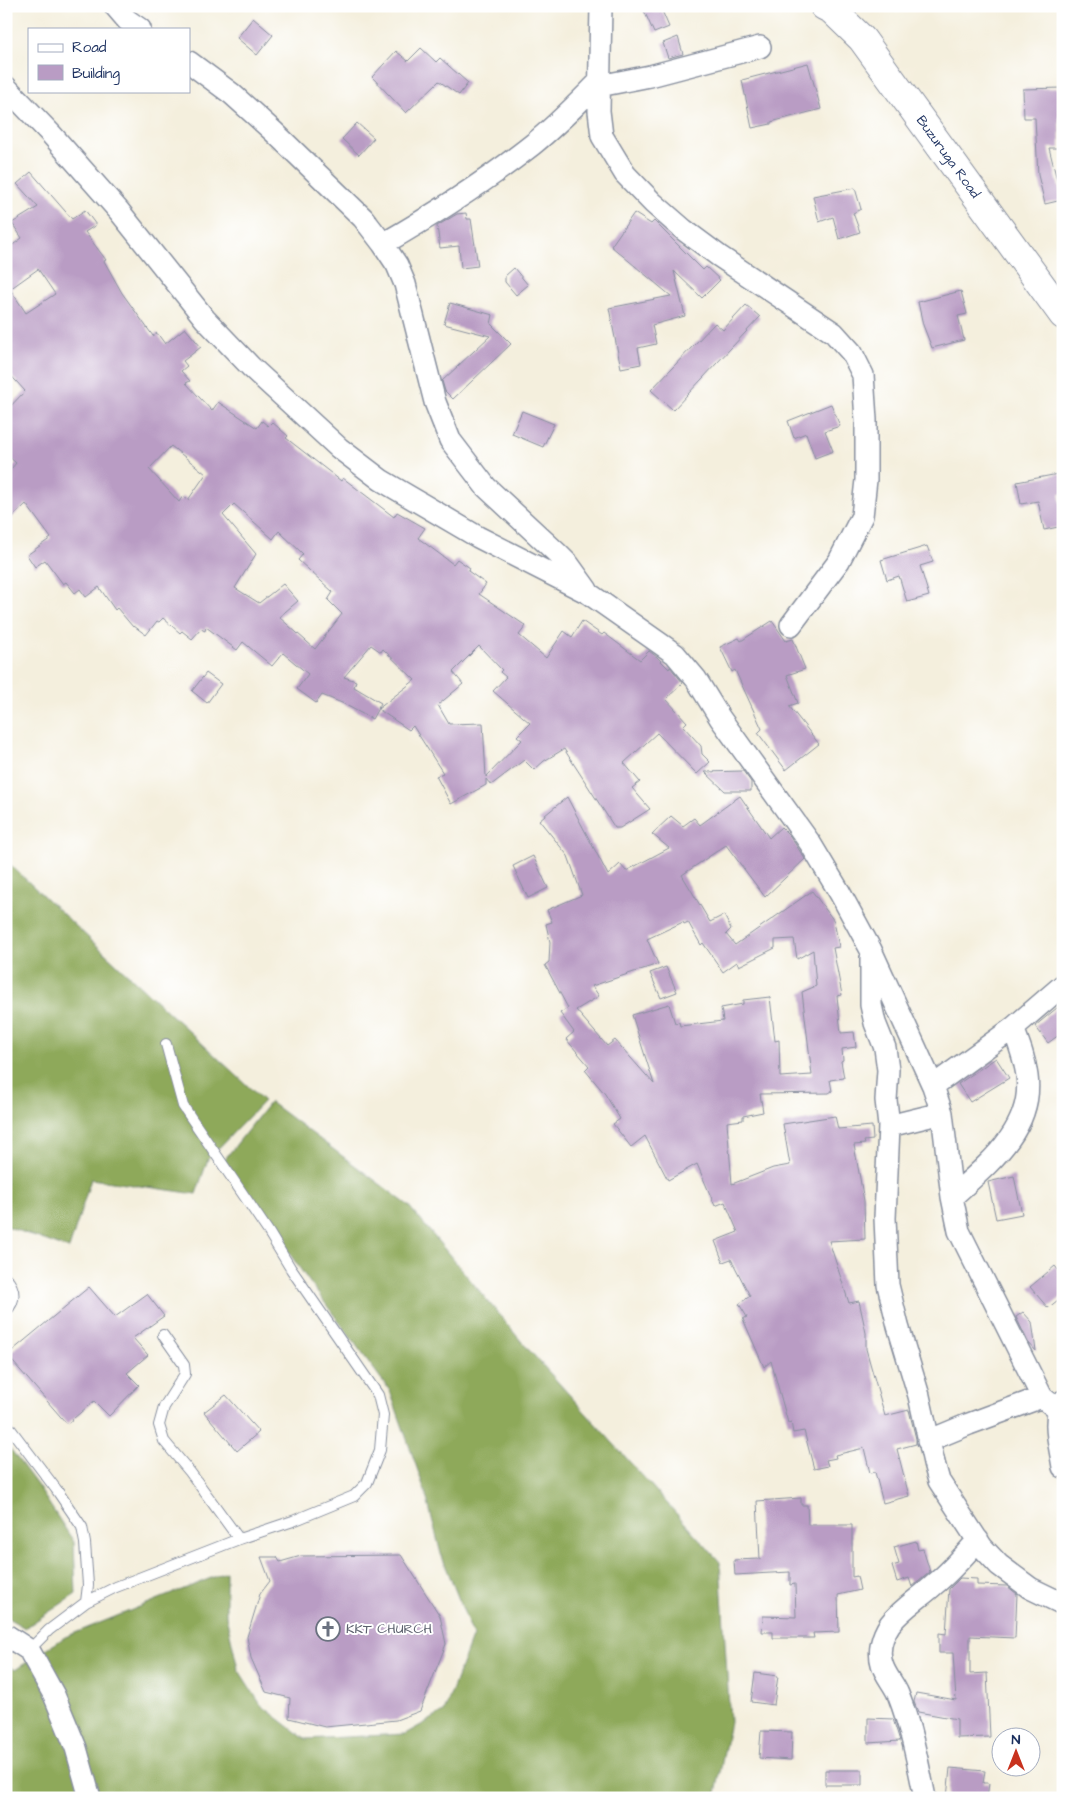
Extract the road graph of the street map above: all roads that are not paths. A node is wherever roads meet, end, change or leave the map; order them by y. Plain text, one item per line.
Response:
1 (115, 6) edge
2 (601, 6) edge
3 (824, 6) edge
4 (139, 28) edge
5 (760, 47) dead end
6 (190, 63) edge
7 (599, 84) junction
8 (6, 87) edge
9 (383, 244) junction
10 (1063, 315) edge
11 (588, 593) junction
12 (792, 625) dead end
13 (871, 950) junction
14 (1063, 985) edge
15 (1013, 1028) junction
16 (166, 1044) dead end
17 (933, 1086) junction
18 (942, 1113) junction
19 (889, 1126) junction
20 (952, 1197) junction
21 (6, 1278) edge
22 (6, 1312) edge
23 (164, 1335) dead end
24 (1054, 1402) edge
25 (6, 1424) edge
26 (928, 1441) junction
27 (1063, 1467) edge
28 (239, 1540) junction
29 (978, 1540) junction
30 (86, 1602) junction
31 (1063, 1604) edge
32 (6, 1635) edge
33 (29, 1650) junction
34 (90, 1798) edge
35 (924, 1798) edge

1 - 4 street
2 - 7 street
3 - 10 main road, Buzuruga Road
5 - 7 street
6 - 9 street
7 - 9 street
7 - 12 street
8 - 11 street
9 - 11 street
11 - 13 street
13 - 17 street
13 - 19 street
14 - 15 street
15 - 17 street
15 - 20 street
16 - 28 lane
17 - 18 street
18 - 19 street
18 - 20 street
19 - 26 street
20 - 24 street
21 - 22 lane
23 - 28 lane
24 - 26 street
24 - 27 street
25 - 30 lane
26 - 29 street
28 - 30 lane
29 - 31 street
29 - 35 street
30 - 33 lane
32 - 33 street
33 - 34 street

